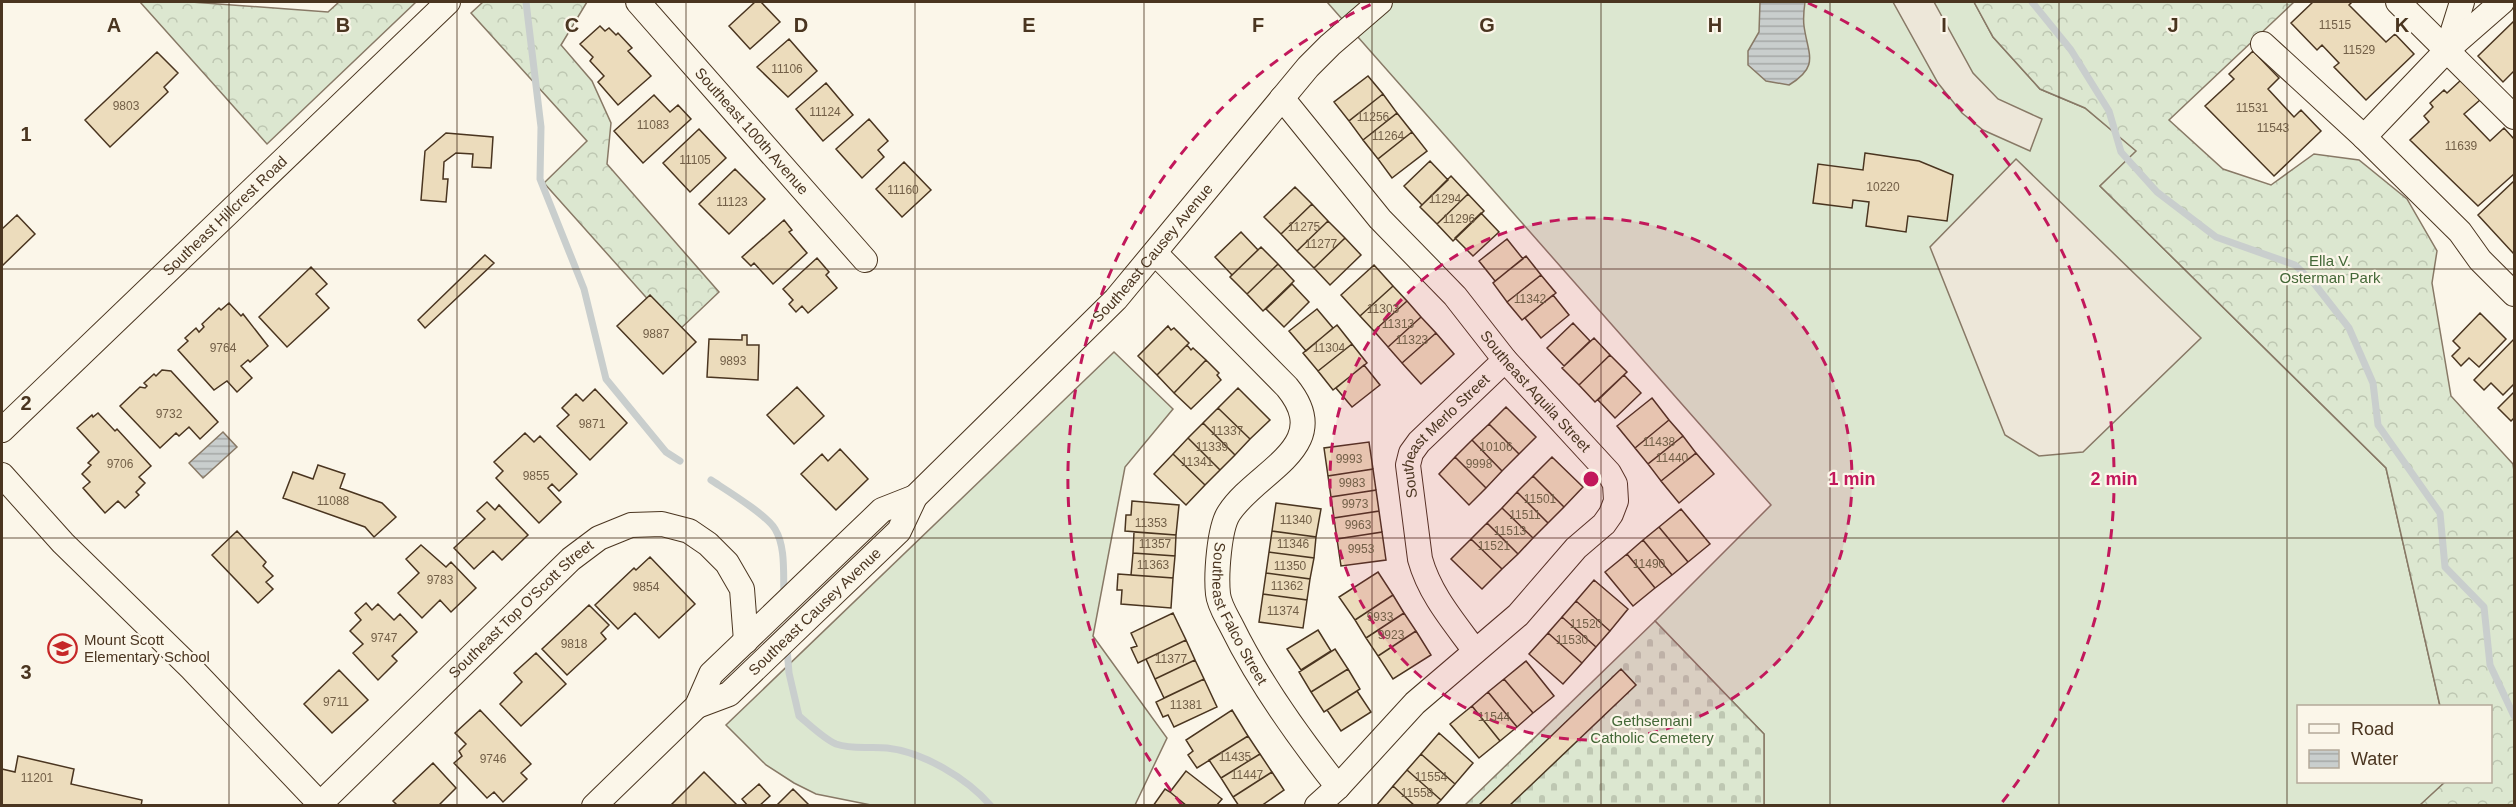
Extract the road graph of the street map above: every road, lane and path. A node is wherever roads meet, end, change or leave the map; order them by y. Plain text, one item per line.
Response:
1 (448, 2) edge
2 (638, 2) edge
3 (1380, 2) edge
4 (2398, 2) edge
5 (2462, 2) edge
6 (2502, 2) edge
7 (2263, 44) dead end
8 (2447, 50) junction
9 (1282, 98) junction
10 (2514, 117) edge
11 (2364, 137) junction
12 (1155, 253) junction
13 (865, 260) dead end
14 (2514, 294) edge
15 (1505, 360) junction
16 (2, 430) edge
17 (2, 474) edge
18 (915, 497) junction
19 (755, 632) junction
20 (1475, 651) junction
21 (697, 706) junction
22 (1338, 787) junction
23 (321, 805) edge
24 (594, 806) edge
25 (1317, 806) edge

1 - 16 street, Southeast Hillcrest Road
2 - 13 street, Southeast 100th Avenue
3 - 9 street, Southeast Causey Avenue
4 - 8 street
5 - 8 street
6 - 8 street
7 - 11 street
8 - 10 street
8 - 11 street
9 - 12 street, Southeast Causey Avenue
9 - 15 street, Southeast Aquila Street
11 - 14 street
12 - 18 street, Southeast Causey Avenue
12 - 22 street, Southeast Falco Street
15 - 20 street, Southeast Merlo Street
15 - 20 street, Southeast Aquila Street
17 - 23 street
18 - 19 street, Southeast Causey Avenue
18 - 21 street, Southeast Causey Avenue
19 - 21 street, Southeast Causey Avenue
19 - 23 street, Southeast Top O'Scott Street
20 - 22 street, Southeast Aquila Street
21 - 24 street, Southeast Causey Avenue
22 - 25 street, Southeast Aquila Street

